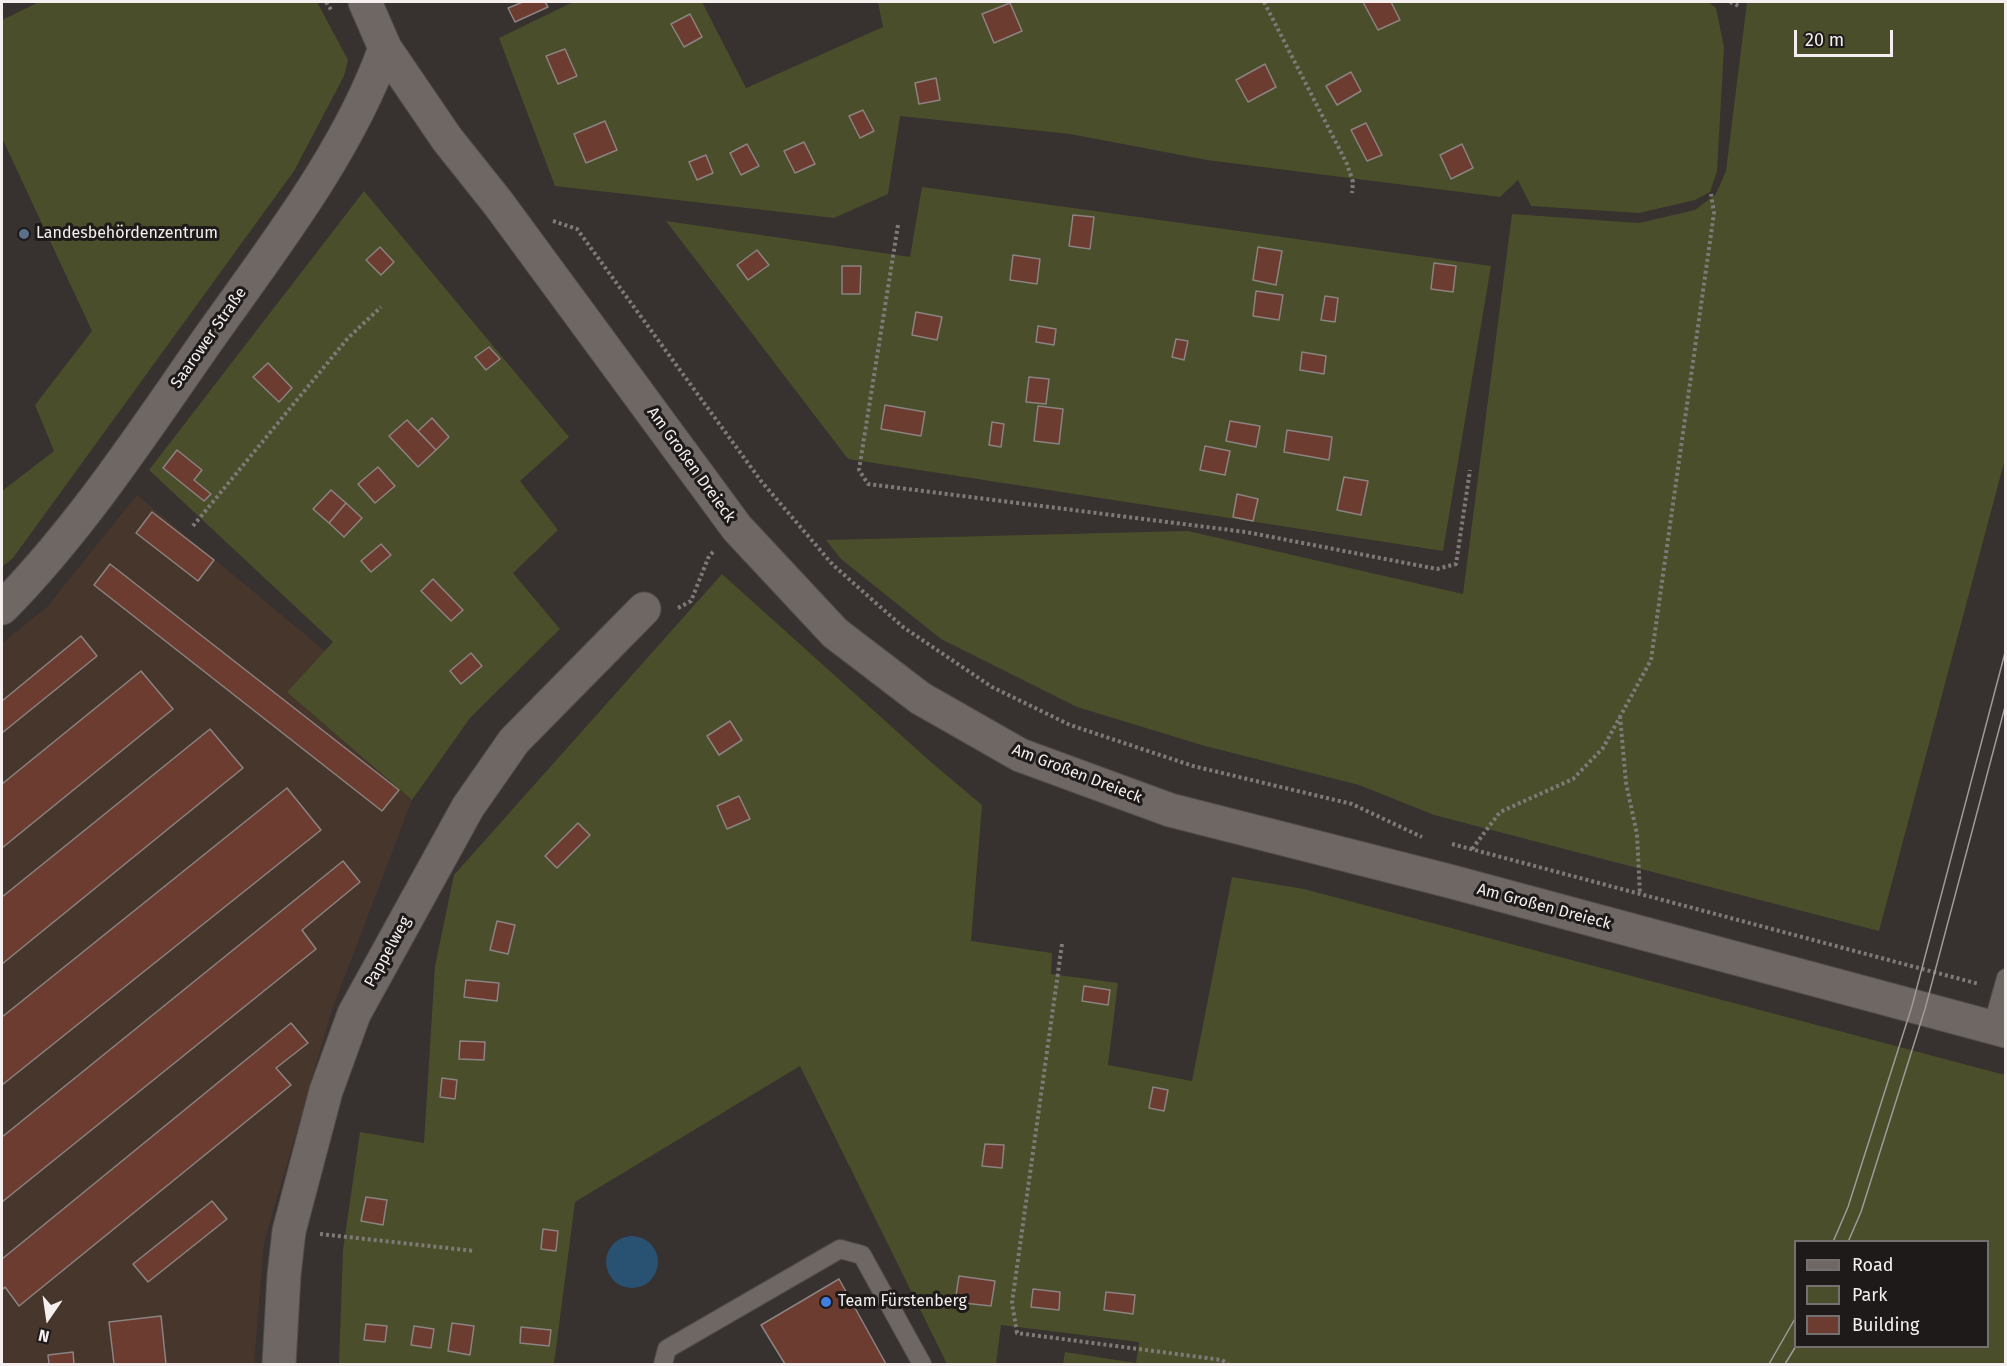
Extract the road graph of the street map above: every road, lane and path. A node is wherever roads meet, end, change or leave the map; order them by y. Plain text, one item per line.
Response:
1 (365, 2) edge
2 (1264, 2) edge
3 (1730, 2) edge
4 (1739, 6) dead end
5 (385, 48) junction
6 (1352, 193) dead end
7 (1711, 195) dead end
8 (551, 220) dead end
9 (898, 225) dead end
10 (381, 307) dead end
11 (1470, 470) dead end
12 (193, 526) dead end
13 (737, 528) junction
14 (2, 608) edge
15 (644, 609) joint
16 (1620, 716) junction
17 (1430, 839) dead end
18 (1451, 844) dead end
19 (1472, 849) junction
20 (1449, 881) junction
21 (1640, 894) junction
22 (1062, 944) dead end
23 (2004, 984) edge
24 (1999, 1030) edge
25 (289, 1231) junction
26 (475, 1251) dead end
27 (279, 1365) edge
28 (663, 1365) edge
29 (922, 1365) edge
30 (1228, 1365) edge

1 - 5 street, Am Großen Dreieck
2 - 6 path
3 - 4 path
5 - 13 street, Am Großen Dreieck
5 - 14 street, Saarower Straße
7 - 16 path
8 - 17 path
9 - 11 path
10 - 12 path
13 - 15 path
13 - 20 street, Am Großen Dreieck
15 - 25 street, Pappelweg
16 - 19 path
16 - 21 path
18 - 19 path
19 - 20 path
19 - 21 path
20 - 24 street, Am Großen Dreieck
21 - 23 path
22 - 30 path
23 - 24 lane
25 - 26 path
25 - 27 street, Pappelweg
28 - 29 lane

